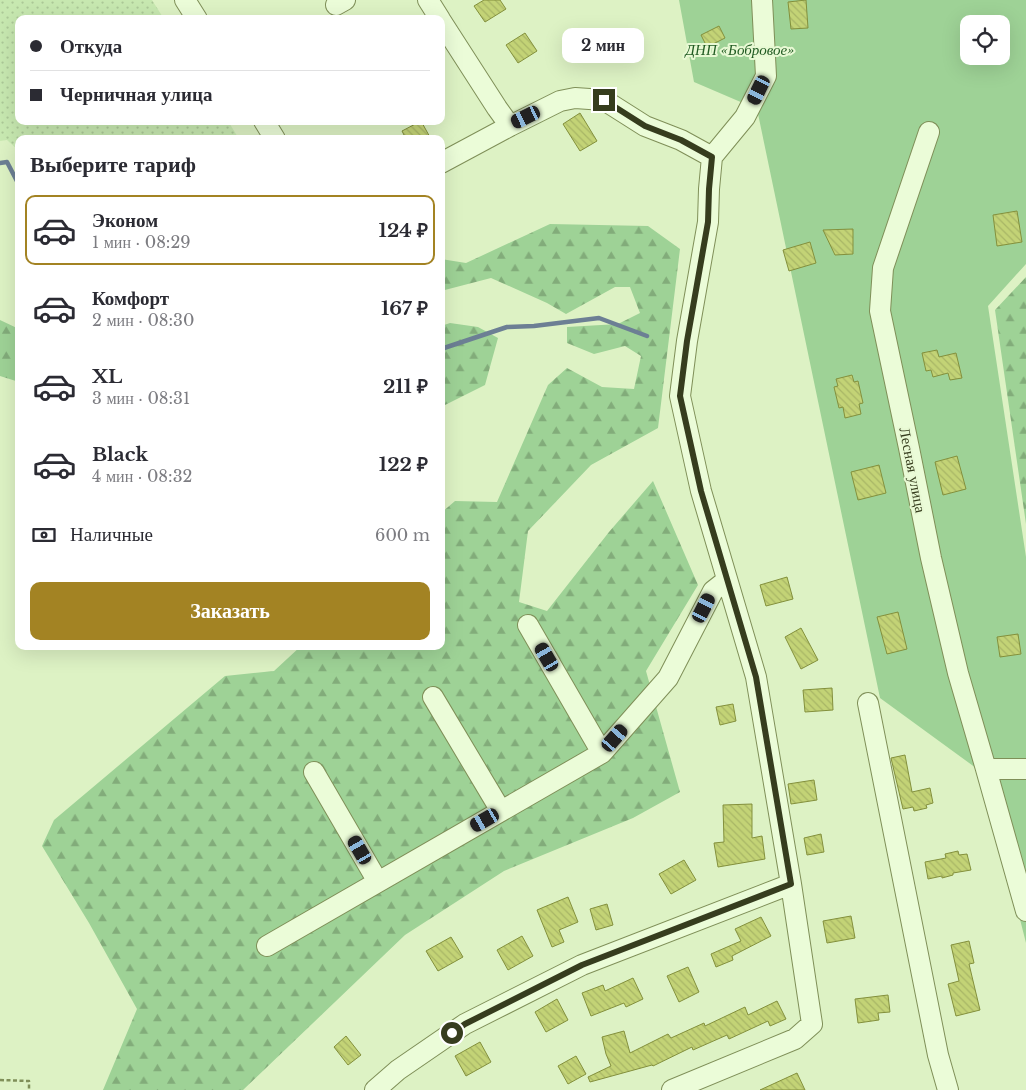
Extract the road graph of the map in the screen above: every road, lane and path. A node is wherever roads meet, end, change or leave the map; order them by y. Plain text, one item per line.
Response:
1 (185, 0) edge
2 (428, 0) edge
3 (762, 0) edge
4 (194, 15) edge
5 (438, 15) edge
6 (445, 26) edge
7 (510, 126) junction
8 (929, 132) dead end
9 (712, 157) junction
10 (445, 161) edge
11 (728, 580) junction
12 (528, 625) dead end
13 (433, 697) dead end
14 (868, 703) dead end
15 (602, 753) junction
16 (986, 769) junction
17 (1026, 769) edge
18 (314, 772) dead end
19 (501, 812) junction
20 (378, 882) junction
21 (791, 884) junction
22 (1026, 911) edge
23 (267, 946) dead end
24 (0, 1080) edge
25 (29, 1090) edge
26 (375, 1090) edge
27 (672, 1090) edge
28 (948, 1090) edge

1 - 4 street
2 - 5 street
3 - 9 street
6 - 7 street
7 - 9 street
7 - 10 street
8 - 16 street, Лесная улица
9 - 11 street
11 - 15 street
11 - 21 street
12 - 15 street
13 - 19 street
14 - 28 street
15 - 19 street
16 - 17 street
16 - 22 street, Лесная улица
18 - 20 street
19 - 20 street
20 - 23 street
21 - 26 street
21 - 27 street
24 - 25 path

